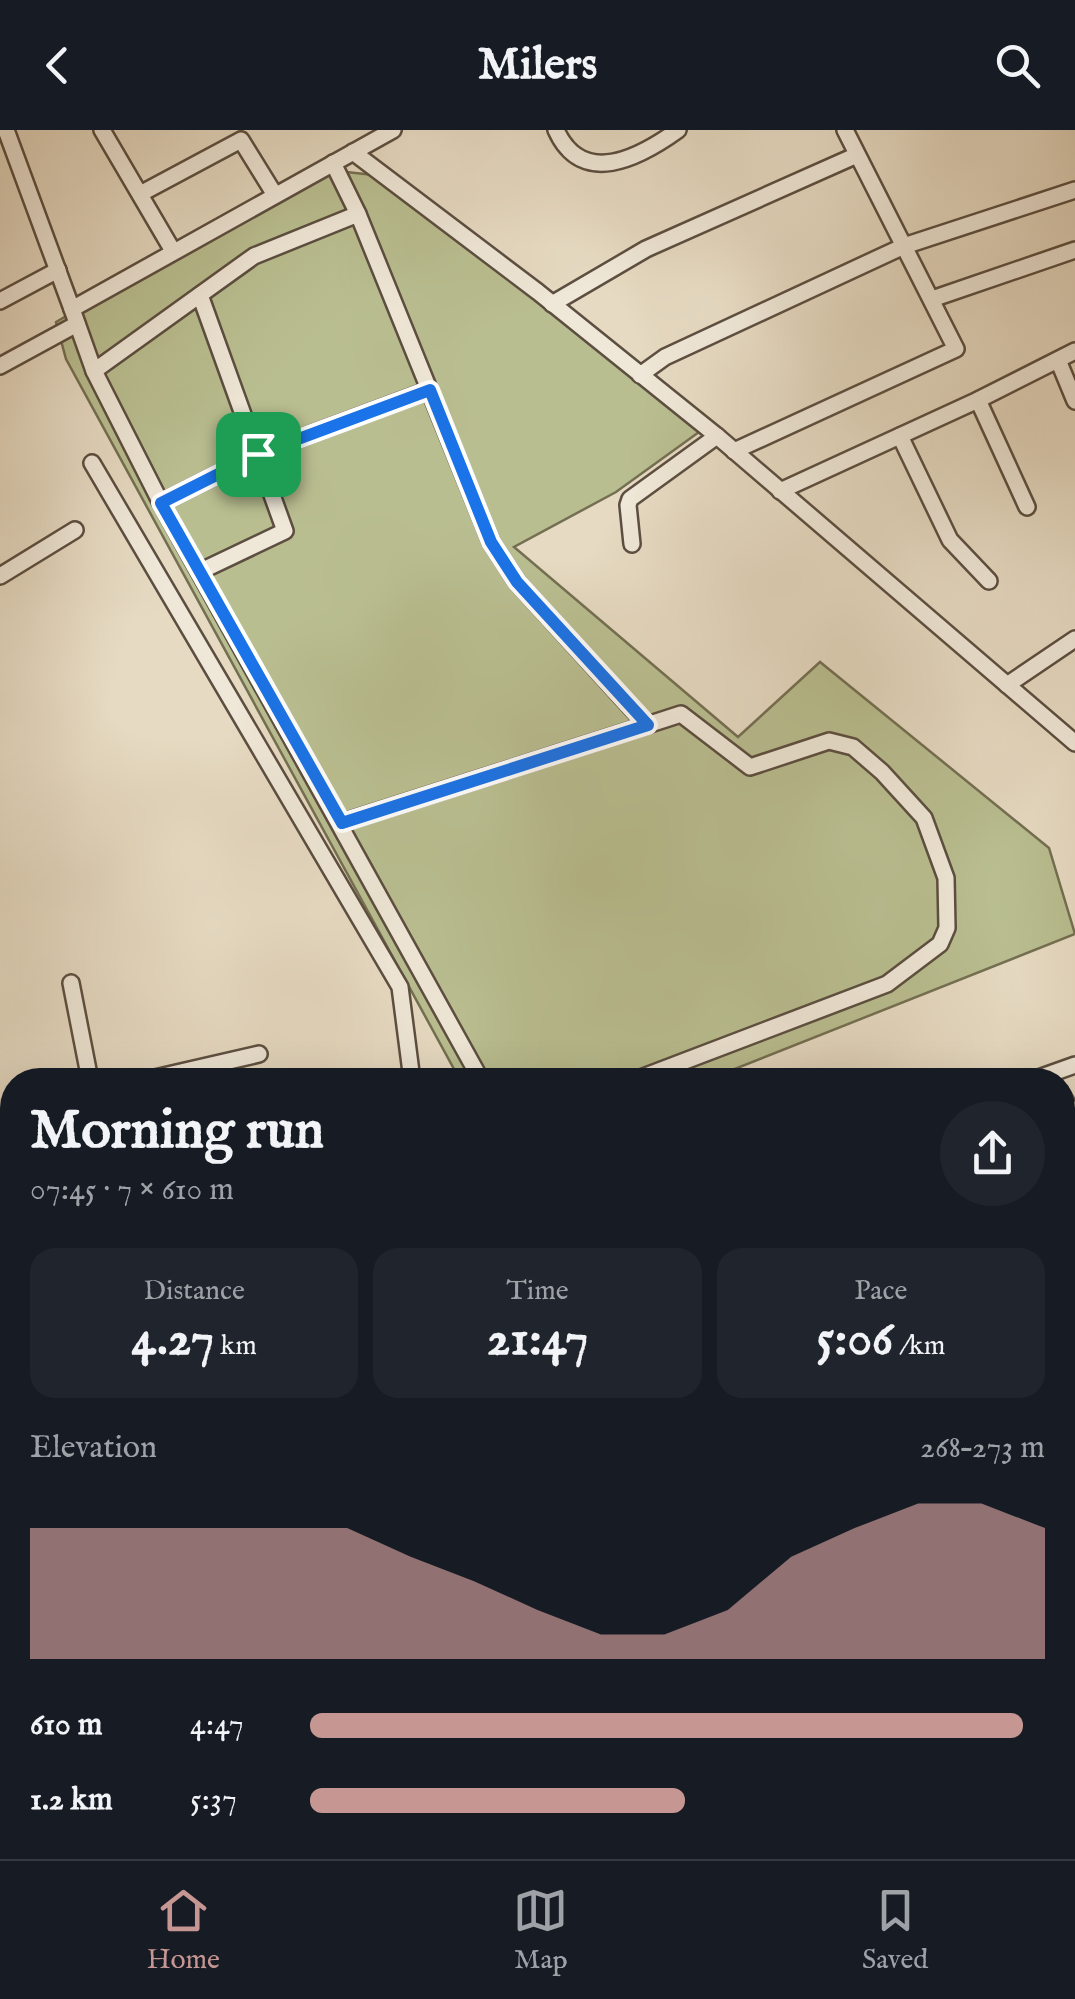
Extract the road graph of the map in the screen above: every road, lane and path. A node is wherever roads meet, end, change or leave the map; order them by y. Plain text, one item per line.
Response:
1 (6, 130) edge
2 (102, 130) edge
3 (391, 130) edge
4 (556, 130) edge
5 (678, 130) edge
6 (845, 130) edge
7 (353, 152) junction
8 (857, 155) junction
9 (333, 164) junction
10 (1075, 190) edge
11 (140, 194) junction
12 (275, 195) junction
13 (358, 214) junction
14 (904, 246) junction
15 (1075, 250) edge
16 (173, 251) junction
17 (58, 270) junction
18 (200, 295) junction
19 (932, 299) junction
20 (0, 301) edge
21 (552, 304) junction
22 (75, 316) junction
23 (1075, 352) edge
24 (1058, 360) junction
25 (0, 366) edge
26 (94, 371) junction
27 (640, 375) junction
28 (430, 390) junction
29 (978, 400) junction
30 (1075, 401) edge
31 (717, 436) junction
32 (900, 436) junction
33 (734, 451) junction
34 (258, 454) junction
35 (92, 463) dead end
36 (780, 490) junction
37 (161, 503) junction
38 (1026, 506) dead end
39 (75, 530) dead end
40 (632, 544) dead end
41 (201, 571) junction
42 (0, 576) edge
43 (989, 581) dead end
44 (1075, 639) edge
45 (1007, 685) junction
46 (648, 725) junction
47 (1075, 743) edge
48 (342, 823) junction
49 (70, 982) dead end
50 (259, 1054) dead end
51 (88, 1068) edge
52 (198, 1068) edge
53 (410, 1068) edge
54 (475, 1068) edge
55 (666, 1068) edge

1 - 17 street
2 - 11 street
3 - 7 street
4 - 5 street
6 - 8 street
7 - 9 street
7 - 21 street
8 - 14 street
8 - 21 street
9 - 12 street
9 - 13 street
10 - 14 street
11 - 12 street
11 - 16 street
12 - 16 street
13 - 18 street
13 - 28 street
14 - 19 street
14 - 27 street
15 - 19 street
16 - 22 street
17 - 20 street
17 - 22 street
18 - 26 street
18 - 34 street
19 - 33 street
21 - 27 street
22 - 25 street
22 - 26 street
23 - 24 street
24 - 29 street
24 - 30 street
26 - 37 street
27 - 31 street
28 - 34 street
28 - 46 street
29 - 32 street
29 - 38 street
31 - 33 street
31 - 40 street
32 - 36 street
32 - 43 street
33 - 36 street
34 - 37 street
34 - 41 street
35 - 53 street
36 - 45 street
37 - 41 street
39 - 42 street
41 - 48 street
44 - 45 street
45 - 47 street
46 - 48 street
46 - 55 street
48 - 54 street
49 - 51 street
50 - 52 street

